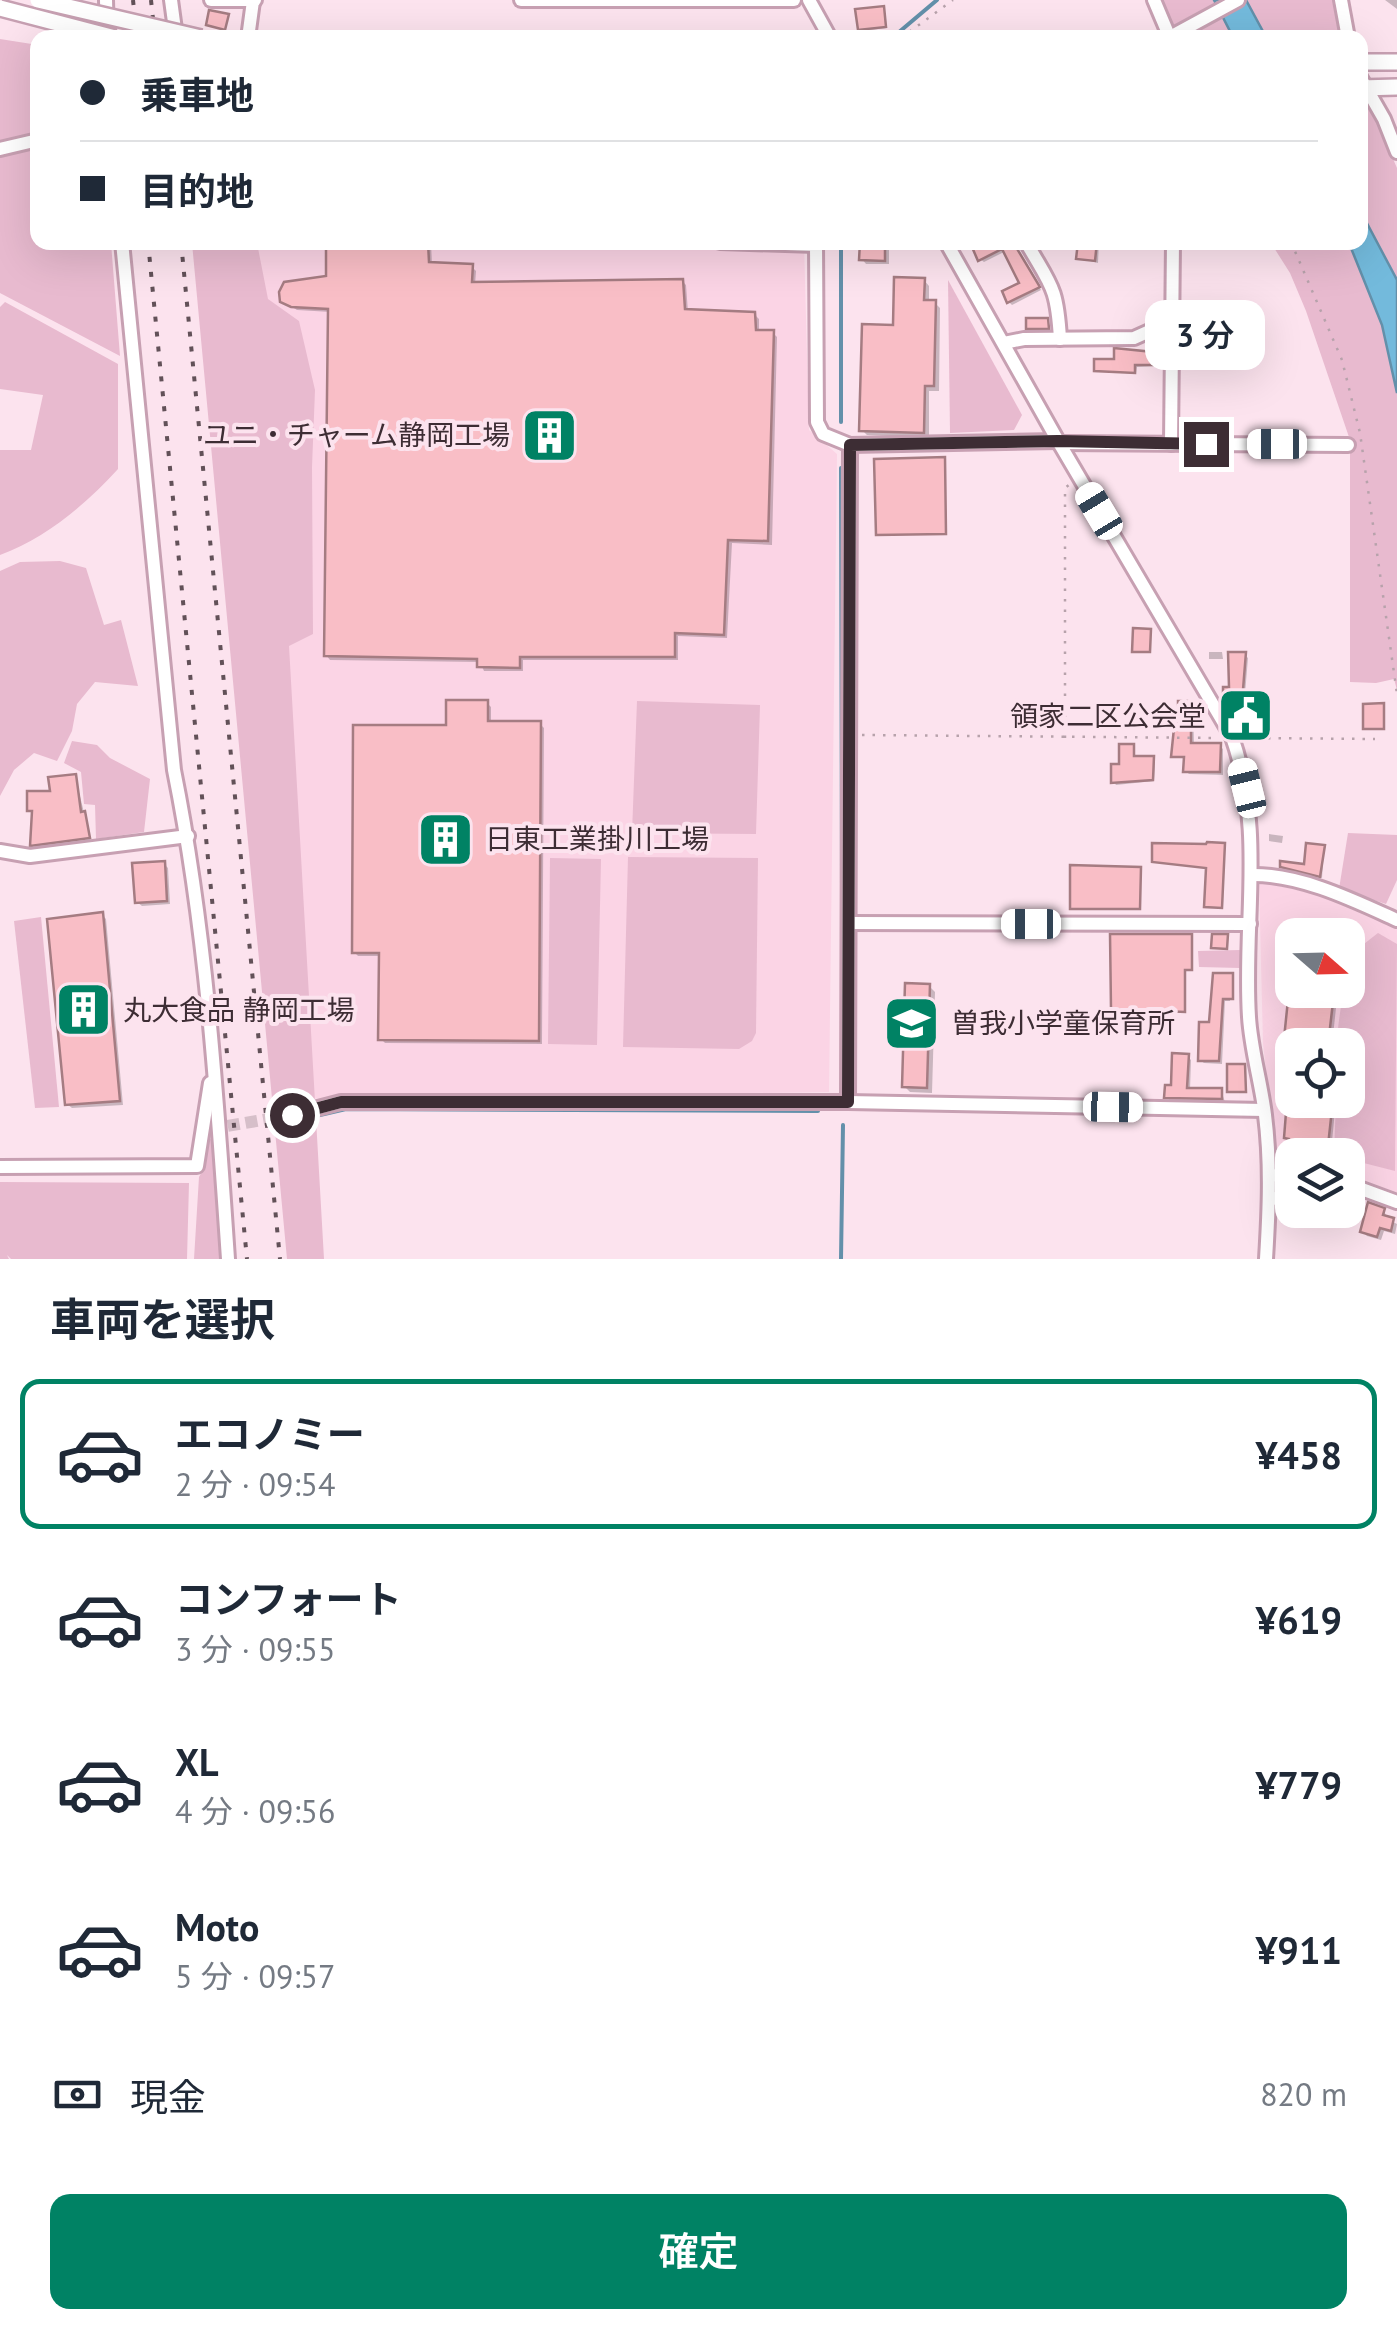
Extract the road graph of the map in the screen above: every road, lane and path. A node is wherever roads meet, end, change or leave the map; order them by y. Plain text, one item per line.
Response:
1 (38, 0) edge
2 (106, 0) edge
3 (171, 0) edge
4 (211, 0) edge
5 (254, 0) edge
6 (522, 0) edge
7 (794, 0) edge
8 (808, 0) edge
9 (953, 0) edge
10 (1154, 0) edge
11 (1238, 0) edge
12 (1341, 0) edge
13 (0, 8) edge
14 (84, 30) edge
15 (107, 30) edge
16 (167, 30) edge
17 (175, 30) edge
18 (249, 30) edge
19 (825, 30) edge
20 (912, 30) edge
21 (1167, 30) edge
22 (1183, 30) edge
23 (1347, 30) edge
24 (1368, 62) edge
25 (1397, 62) edge
26 (1368, 85) edge
27 (1397, 88) edge
28 (1368, 94) edge
29 (30, 142) edge
30 (0, 149) edge
31 (1397, 152) edge
32 (123, 250) edge
33 (816, 250) edge
34 (951, 250) edge
35 (1031, 250) edge
36 (1173, 250) edge
37 (1294, 250) edge
38 (1172, 320) junction
39 (1060, 338) junction
40 (1004, 343) junction
41 (1058, 442) junction
42 (1171, 444) junction
43 (850, 445) junction
44 (1348, 445) dead end
45 (1079, 477) junction
46 (1397, 694) edge
47 (851, 734) junction
48 (1065, 738) junction
49 (1232, 738) junction
50 (1375, 739) dead end
51 (188, 836) junction
52 (0, 850) edge
53 (1251, 875) junction
54 (1397, 920) edge
55 (849, 923) junction
56 (1250, 924) junction
57 (213, 1071) junction
58 (848, 1102) junction
59 (1264, 1110) junction
60 (292, 1115) tunnel mouth
61 (0, 1166) edge
62 (1270, 1175) junction
63 (1275, 1175) edge
64 (1365, 1190) edge
65 (1270, 1197) junction
66 (1275, 1199) edge
67 (1397, 1202) edge
68 (228, 1259) edge
69 (1266, 1259) edge

1 - 16 main road, bridge
2 - 15 street
3 - 17 street
4 - 5 street
5 - 18 street
6 - 7 street
8 - 19 street
9 - 20 path
10 - 21 street
11 - 22 street
12 - 23 street
13 - 14 main road, bridge
24 - 25 main road
26 - 27 main road
28 - 31 street
29 - 30 street
32 - 51 street
33 - 43 street
34 - 40 street
35 - 39 street
36 - 38 street
37 - 46 path
38 - 39 street
38 - 42 street
39 - 40 street
40 - 41 street
41 - 42 street
41 - 43 street
41 - 45 street
42 - 44 street
43 - 47 street
45 - 48 path
45 - 49 street
47 - 48 path
47 - 55 street
48 - 49 path
49 - 50 path
49 - 53 street
51 - 52 street
51 - 57 street
53 - 54 street
53 - 56 street
55 - 56 street
55 - 58 street
56 - 59 street
57 - 61 street
57 - 68 street
58 - 59 street
58 - 60 street
59 - 62 street
62 - 63 street
62 - 65 street
64 - 67 street
65 - 66 street
65 - 69 street

